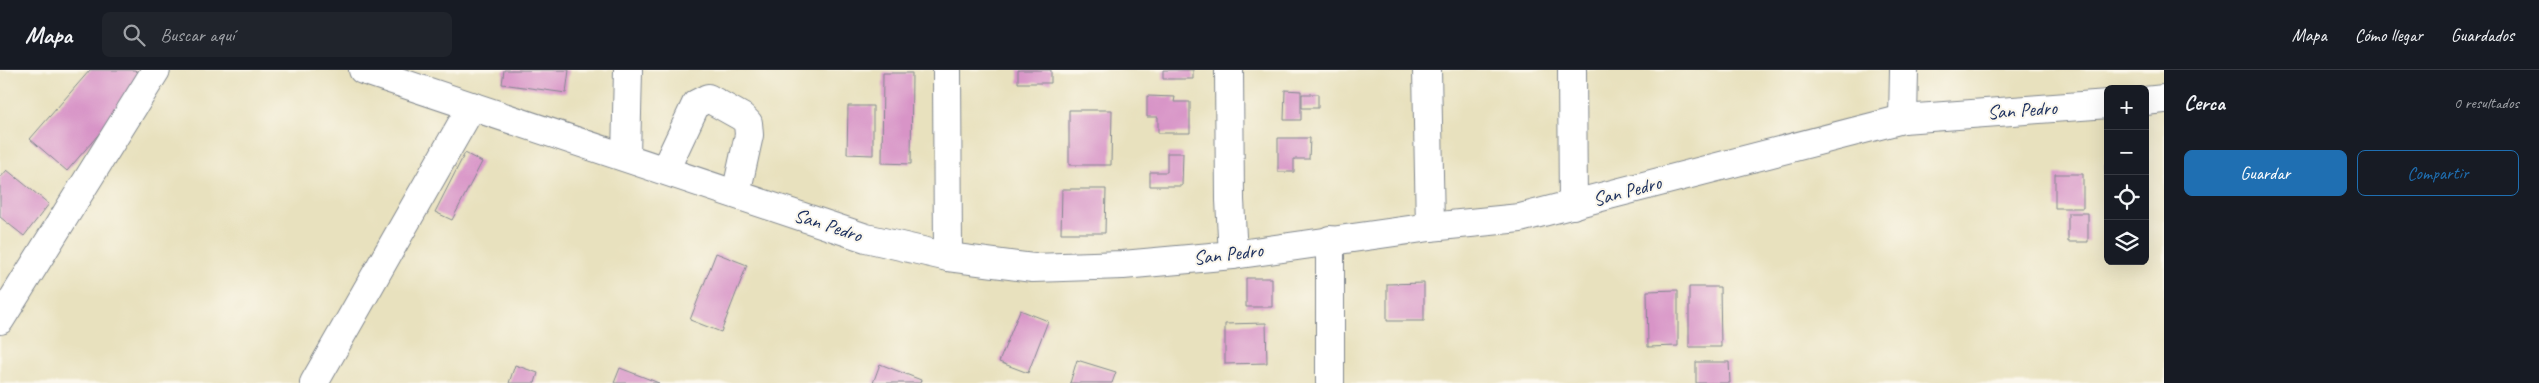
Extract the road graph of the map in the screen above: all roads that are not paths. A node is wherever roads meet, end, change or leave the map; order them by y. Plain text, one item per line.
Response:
1 (156, 70) edge
2 (363, 70) edge
3 (628, 70) edge
4 (947, 70) edge
5 (1229, 70) edge
6 (1428, 70) edge
7 (1572, 70) edge
8 (1904, 70) edge
9 (2164, 99) edge
10 (2149, 101) edge
11 (2104, 104) edge
12 (472, 106) junction
13 (1903, 119) junction
14 (626, 156) junction
15 (665, 170) junction
16 (736, 194) junction
17 (1574, 205) junction
18 (1430, 227) junction
19 (1330, 240) junction
20 (1233, 255) junction
21 (948, 257) junction
22 (0, 320) edge
23 (314, 383) edge
24 (1330, 383) edge

1 - 22 main road
2 - 12 main road, San Pedro
3 - 14 main road
4 - 21 main road
5 - 20 main road
6 - 18 main road
7 - 17 main road
8 - 13 main road
9 - 10 main road
11 - 13 main road, San Pedro
12 - 14 main road, San Pedro
12 - 23 main road
13 - 17 main road, San Pedro
14 - 15 main road, San Pedro
15 - 16 main road, San Pedro
15 - 16 main road
16 - 21 main road, San Pedro
17 - 18 main road, San Pedro
18 - 19 main road, San Pedro
19 - 20 main road, San Pedro
19 - 24 main road
20 - 21 main road, San Pedro

